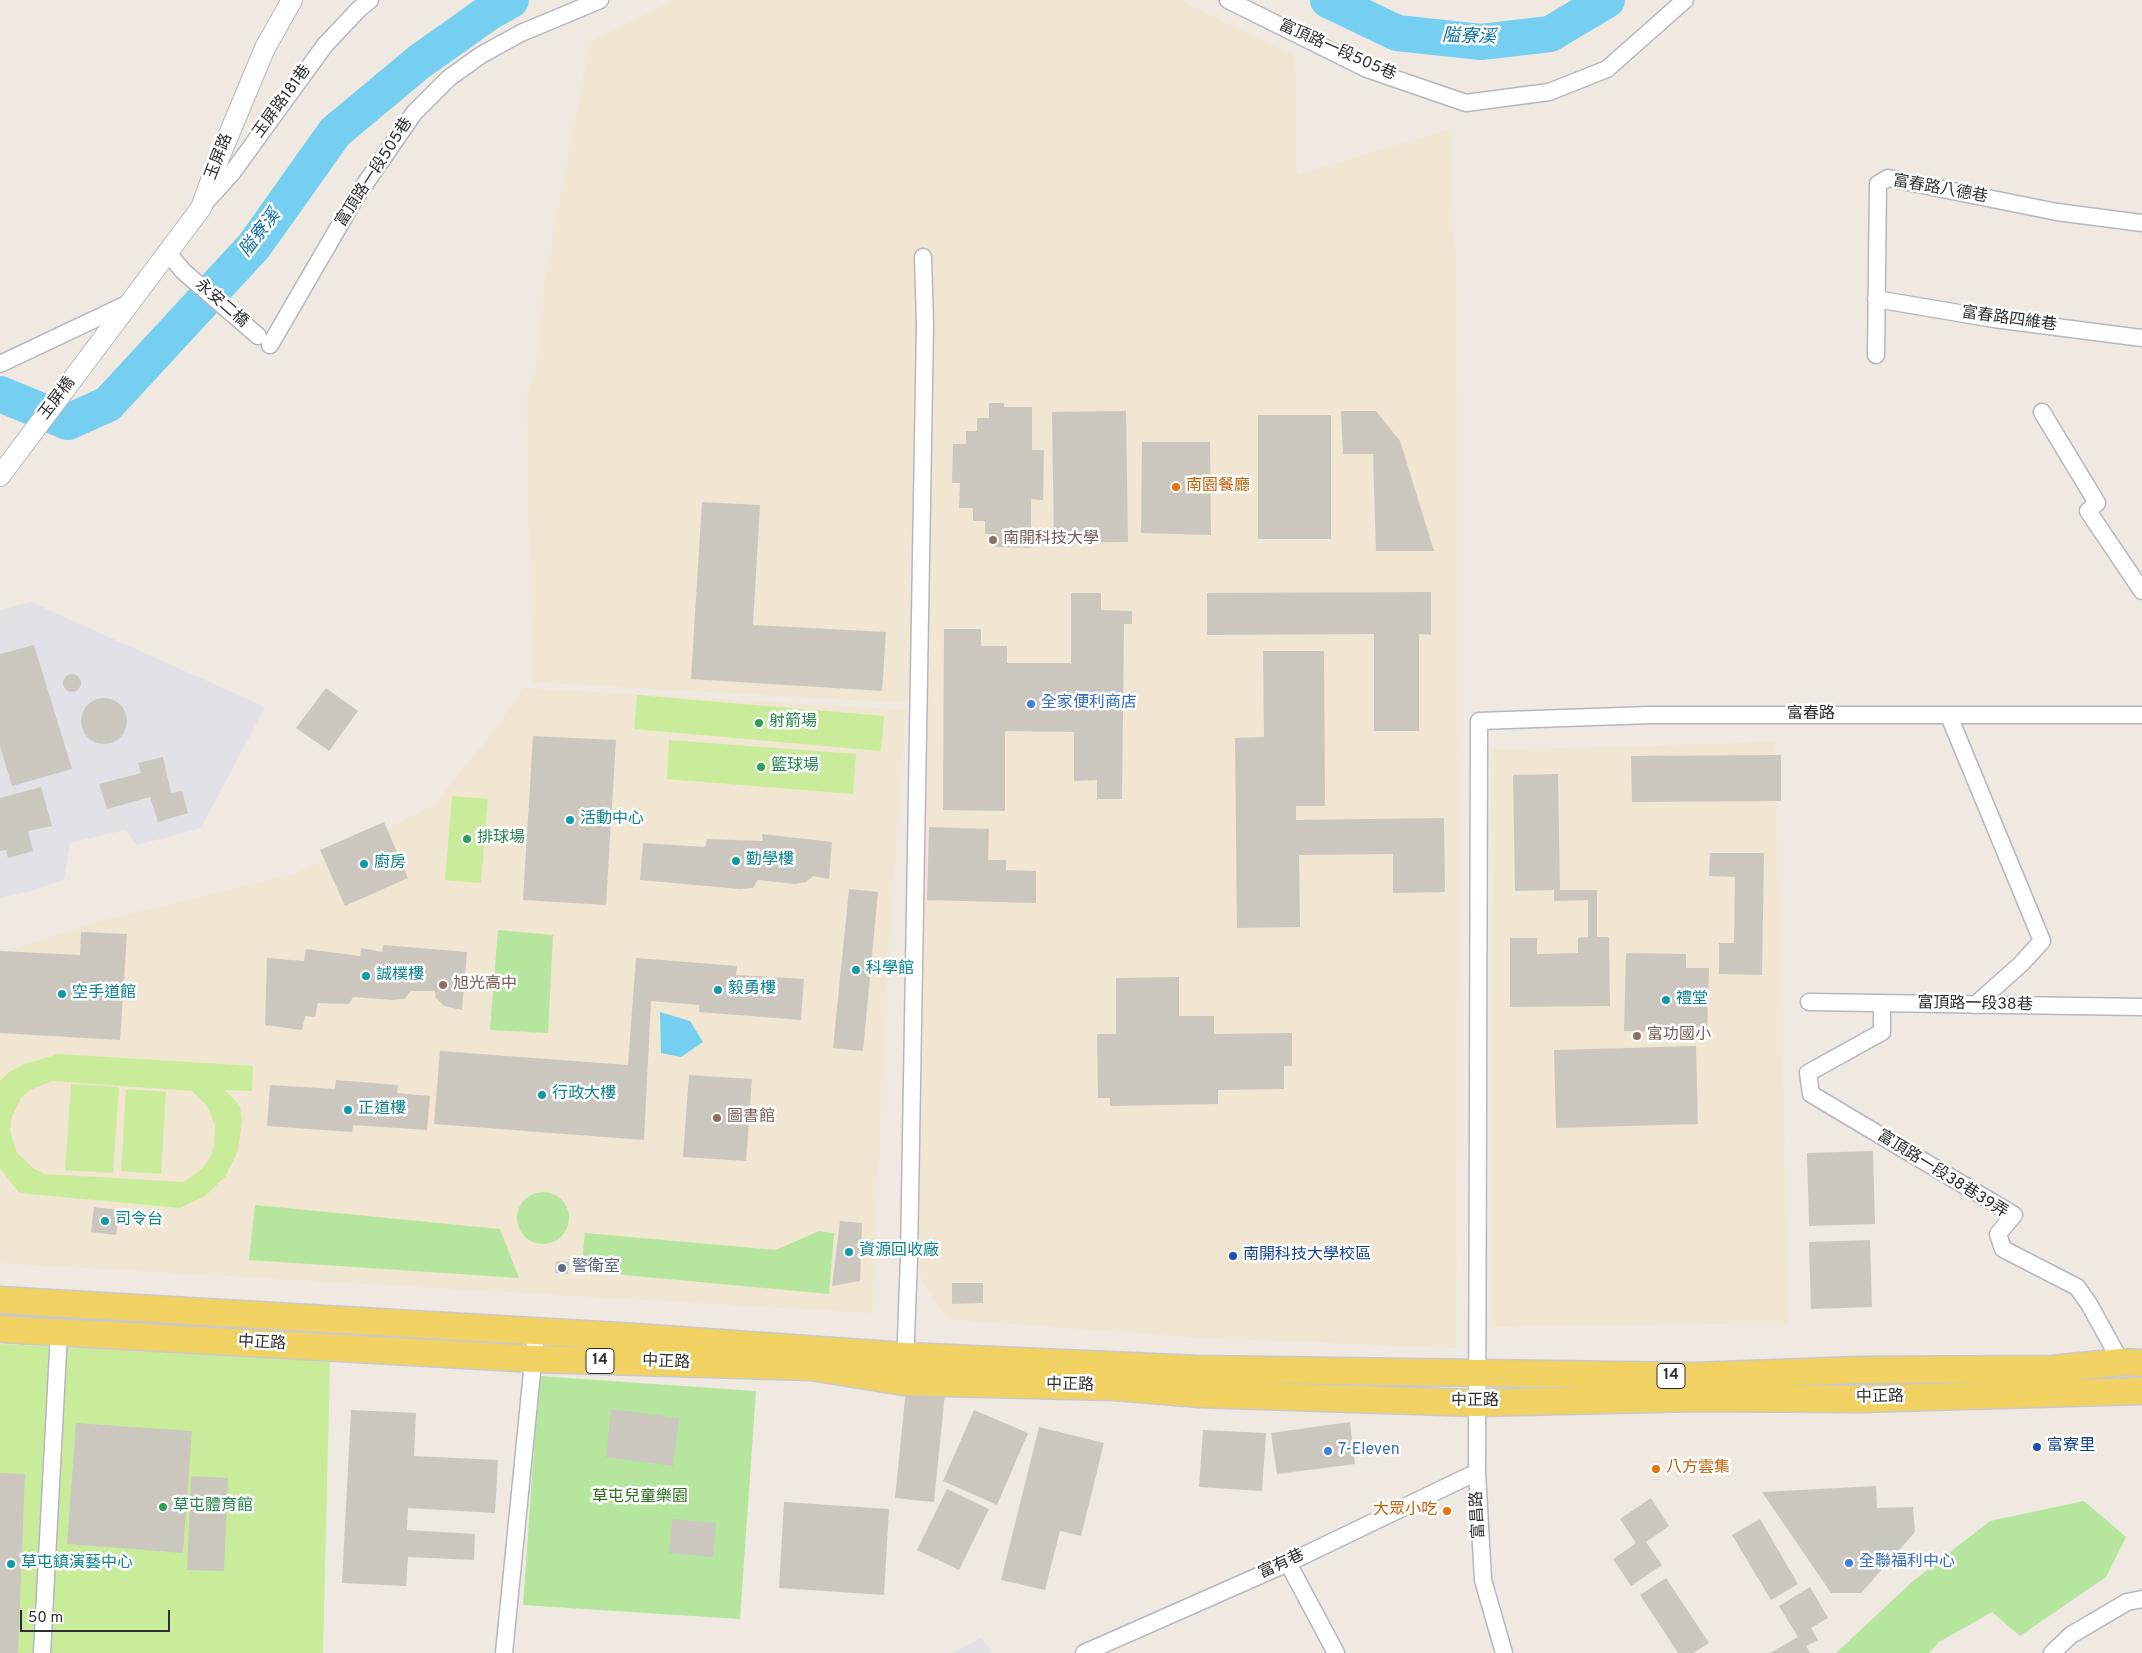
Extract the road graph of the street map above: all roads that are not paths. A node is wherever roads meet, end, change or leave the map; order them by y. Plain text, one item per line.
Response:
1 (292, 0) edge
2 (370, 0) edge
3 (600, 0) edge
4 (1228, 0) edge
5 (1685, 0) edge
6 (201, 208) junction
7 (2142, 223) edge
8 (167, 252) junction
9 (923, 257) dead end
10 (1876, 299) junction
11 (129, 303) junction
12 (115, 323) joint
13 (2142, 338) edge
14 (264, 341) joint
15 (1876, 354) dead end
16 (0, 364) edge
17 (2042, 412) dead end
18 (0, 476) edge
19 (2142, 591) edge
20 (2142, 715) edge
21 (1948, 716) junction
22 (1479, 721) joint
23 (1809, 1002) dead end
24 (1882, 1003) junction
25 (1974, 1005) junction
26 (2142, 1007) edge
27 (0, 1300) edge
28 (0, 1329) edge
29 (536, 1332) junction
30 (59, 1333) junction
31 (905, 1356) junction
32 (535, 1359) junction
33 (2131, 1363) edge
34 (1476, 1375) junction
35 (904, 1382) junction
36 (2142, 1390) edge
37 (1476, 1403) junction
38 (1477, 1472) junction
39 (1288, 1563) junction
40 (2142, 1599) edge
41 (42, 1653) edge
42 (504, 1653) edge
43 (1084, 1653) edge
44 (1336, 1653) edge
45 (1504, 1653) edge
46 (2052, 1653) edge

1 - 6 street, 玉屏路
2 - 6 street, 玉屏路181巷
3 - 14 street, 富頂路一段505巷
4 - 5 street, 富頂路一段505巷
6 - 8 street, 玉屏路
7 - 10 street, 富春路八德巷
8 - 11 street, 玉屏路
8 - 14 street, 永安二橋
9 - 31 street
10 - 13 street, 富春路四維巷
10 - 15 street, 富春路八德巷
11 - 12 street, 玉屏路
11 - 16 street, 玉屏路
12 - 18 street, 玉屏橋
17 - 19 street
20 - 21 street, 富春路
21 - 22 street, 富春路
21 - 25 street
22 - 34 street, 富昌路
23 - 24 street, 富頂路一段38巷
24 - 25 street, 富頂路一段38巷
24 - 33 street, 富頂路一段38巷39弄
25 - 26 street, 富頂路一段38巷
27 - 29 main road, 中正路 / 14
28 - 30 main road, 中正路 / 14
29 - 31 main road, 中正路 / 14
29 - 32 street
30 - 32 main road, 中正路 / 14
30 - 41 street
31 - 34 main road, 中正路 / 14
31 - 35 street
32 - 35 main road, 中正路 / 14
32 - 42 street
33 - 34 main road, 中正路 / 14
34 - 37 street, 富昌路
35 - 37 main road, 中正路 / 14
36 - 37 main road, 中正路 / 14
37 - 38 street, 富昌路
38 - 39 street, 富有巷
38 - 45 street, 富昌路
39 - 43 street, 富有巷
39 - 44 street
40 - 46 street

